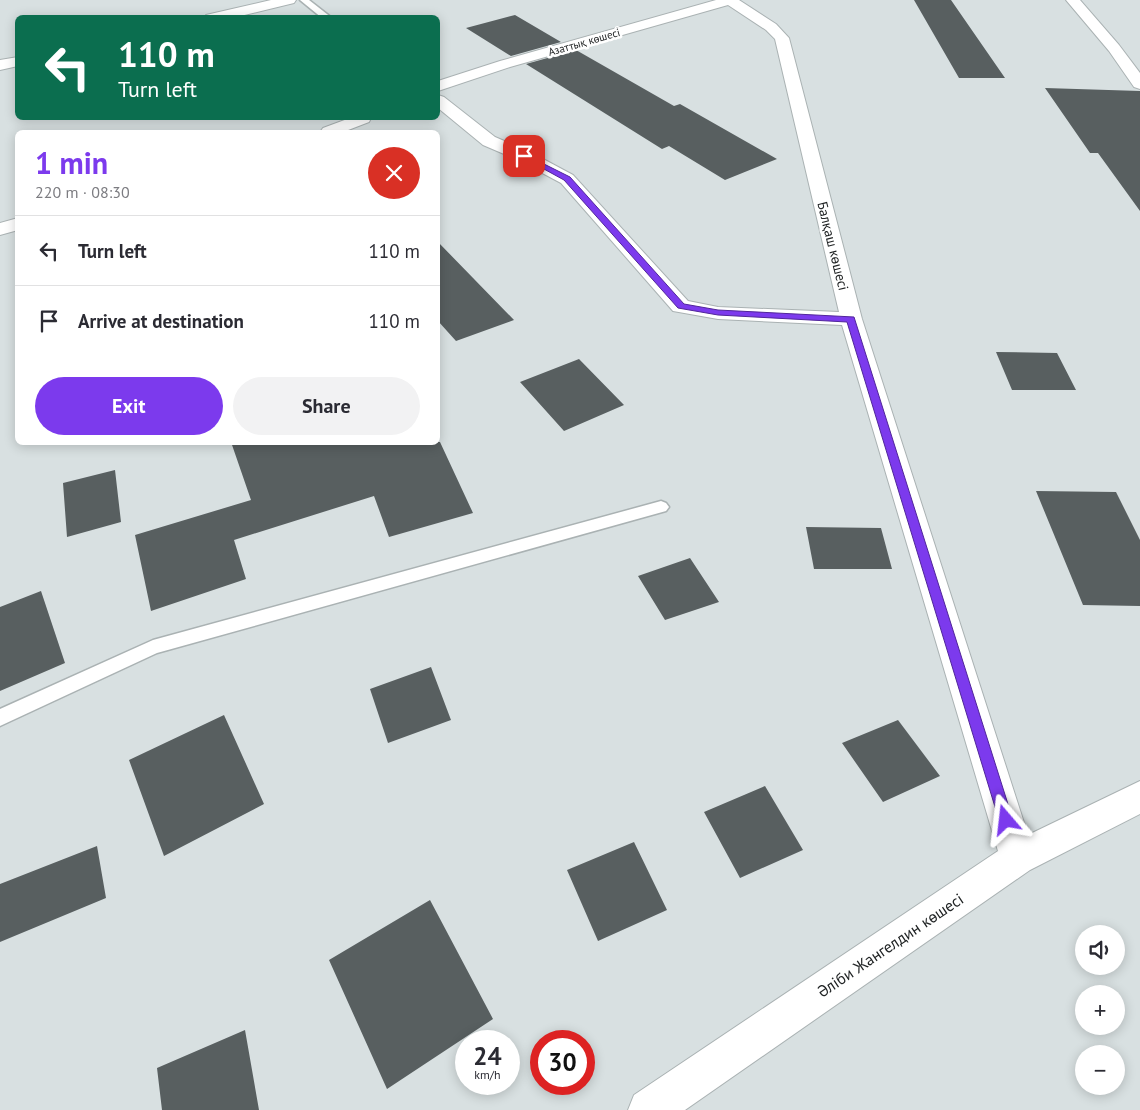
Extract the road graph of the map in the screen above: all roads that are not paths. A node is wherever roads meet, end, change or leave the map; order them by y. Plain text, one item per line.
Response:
1 (289, 0) edge
2 (304, 0) edge
3 (730, 0) edge
4 (1073, 0) edge
5 (224, 15) edge
6 (324, 15) edge
7 (1114, 48) junction
8 (1131, 48) dead end
9 (15, 62) edge
10 (0, 65) edge
11 (1140, 84) edge
12 (440, 85) edge
13 (440, 102) edge
14 (358, 120) edge
15 (334, 130) edge
16 (15, 225) edge
17 (0, 229) edge
18 (851, 319) junction
19 (661, 507) dead end
20 (0, 718) edge
21 (1140, 797) edge
22 (1018, 858) junction
23 (649, 1110) edge

1 - 5 street
2 - 6 lane
3 - 12 street, Азаттық көшесі
3 - 18 street, Балқаш көшесі
4 - 7 street
7 - 8 street
7 - 11 street
9 - 10 street
13 - 18 street
14 - 15 street
16 - 17 street
18 - 22 street, Балқаш көшесі
19 - 20 lane
21 - 22 street, Әліби Жангелдин көшесі
22 - 23 street, Әліби Жангелдин көшесі

